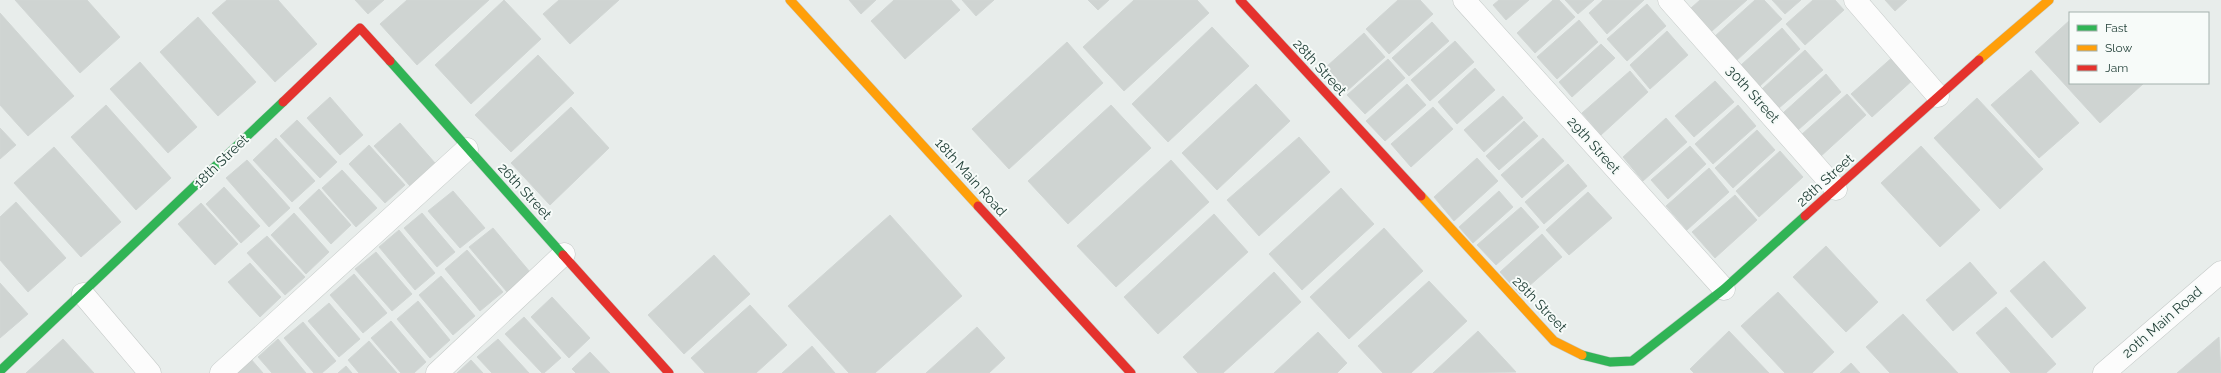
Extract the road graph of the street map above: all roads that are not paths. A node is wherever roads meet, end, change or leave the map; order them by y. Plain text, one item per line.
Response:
1 (790, 0) edge
2 (1240, 0) edge
3 (1464, 0) edge
4 (1669, 0) edge
5 (1855, 0) edge
6 (2049, 0) edge
7 (360, 28) joint
8 (1938, 96) junction
9 (467, 149) junction
10 (1836, 189) junction
11 (564, 254) junction
12 (2221, 272) edge
13 (1724, 289) junction
14 (83, 294) junction
15 (0, 371) edge
16 (150, 373) edge
17 (221, 373) edge
18 (437, 373) edge
19 (668, 373) edge
20 (1131, 373) edge
21 (2104, 373) edge

1 - 20 street, 18th Main Road
2 - 13 street, 28th Street
3 - 13 street, 29th Street
4 - 10 street, 30th Street
5 - 8 street
6 - 8 street, 28th Street
7 - 9 street, 26th Street
7 - 14 street, 18th Street
8 - 10 street, 28th Street
9 - 11 street, 26th Street
9 - 17 street
10 - 13 street, 28th Street
11 - 18 street
11 - 19 street, 26th Street
12 - 21 street, 20th Main Road
14 - 15 street, 18th Street
14 - 16 street

